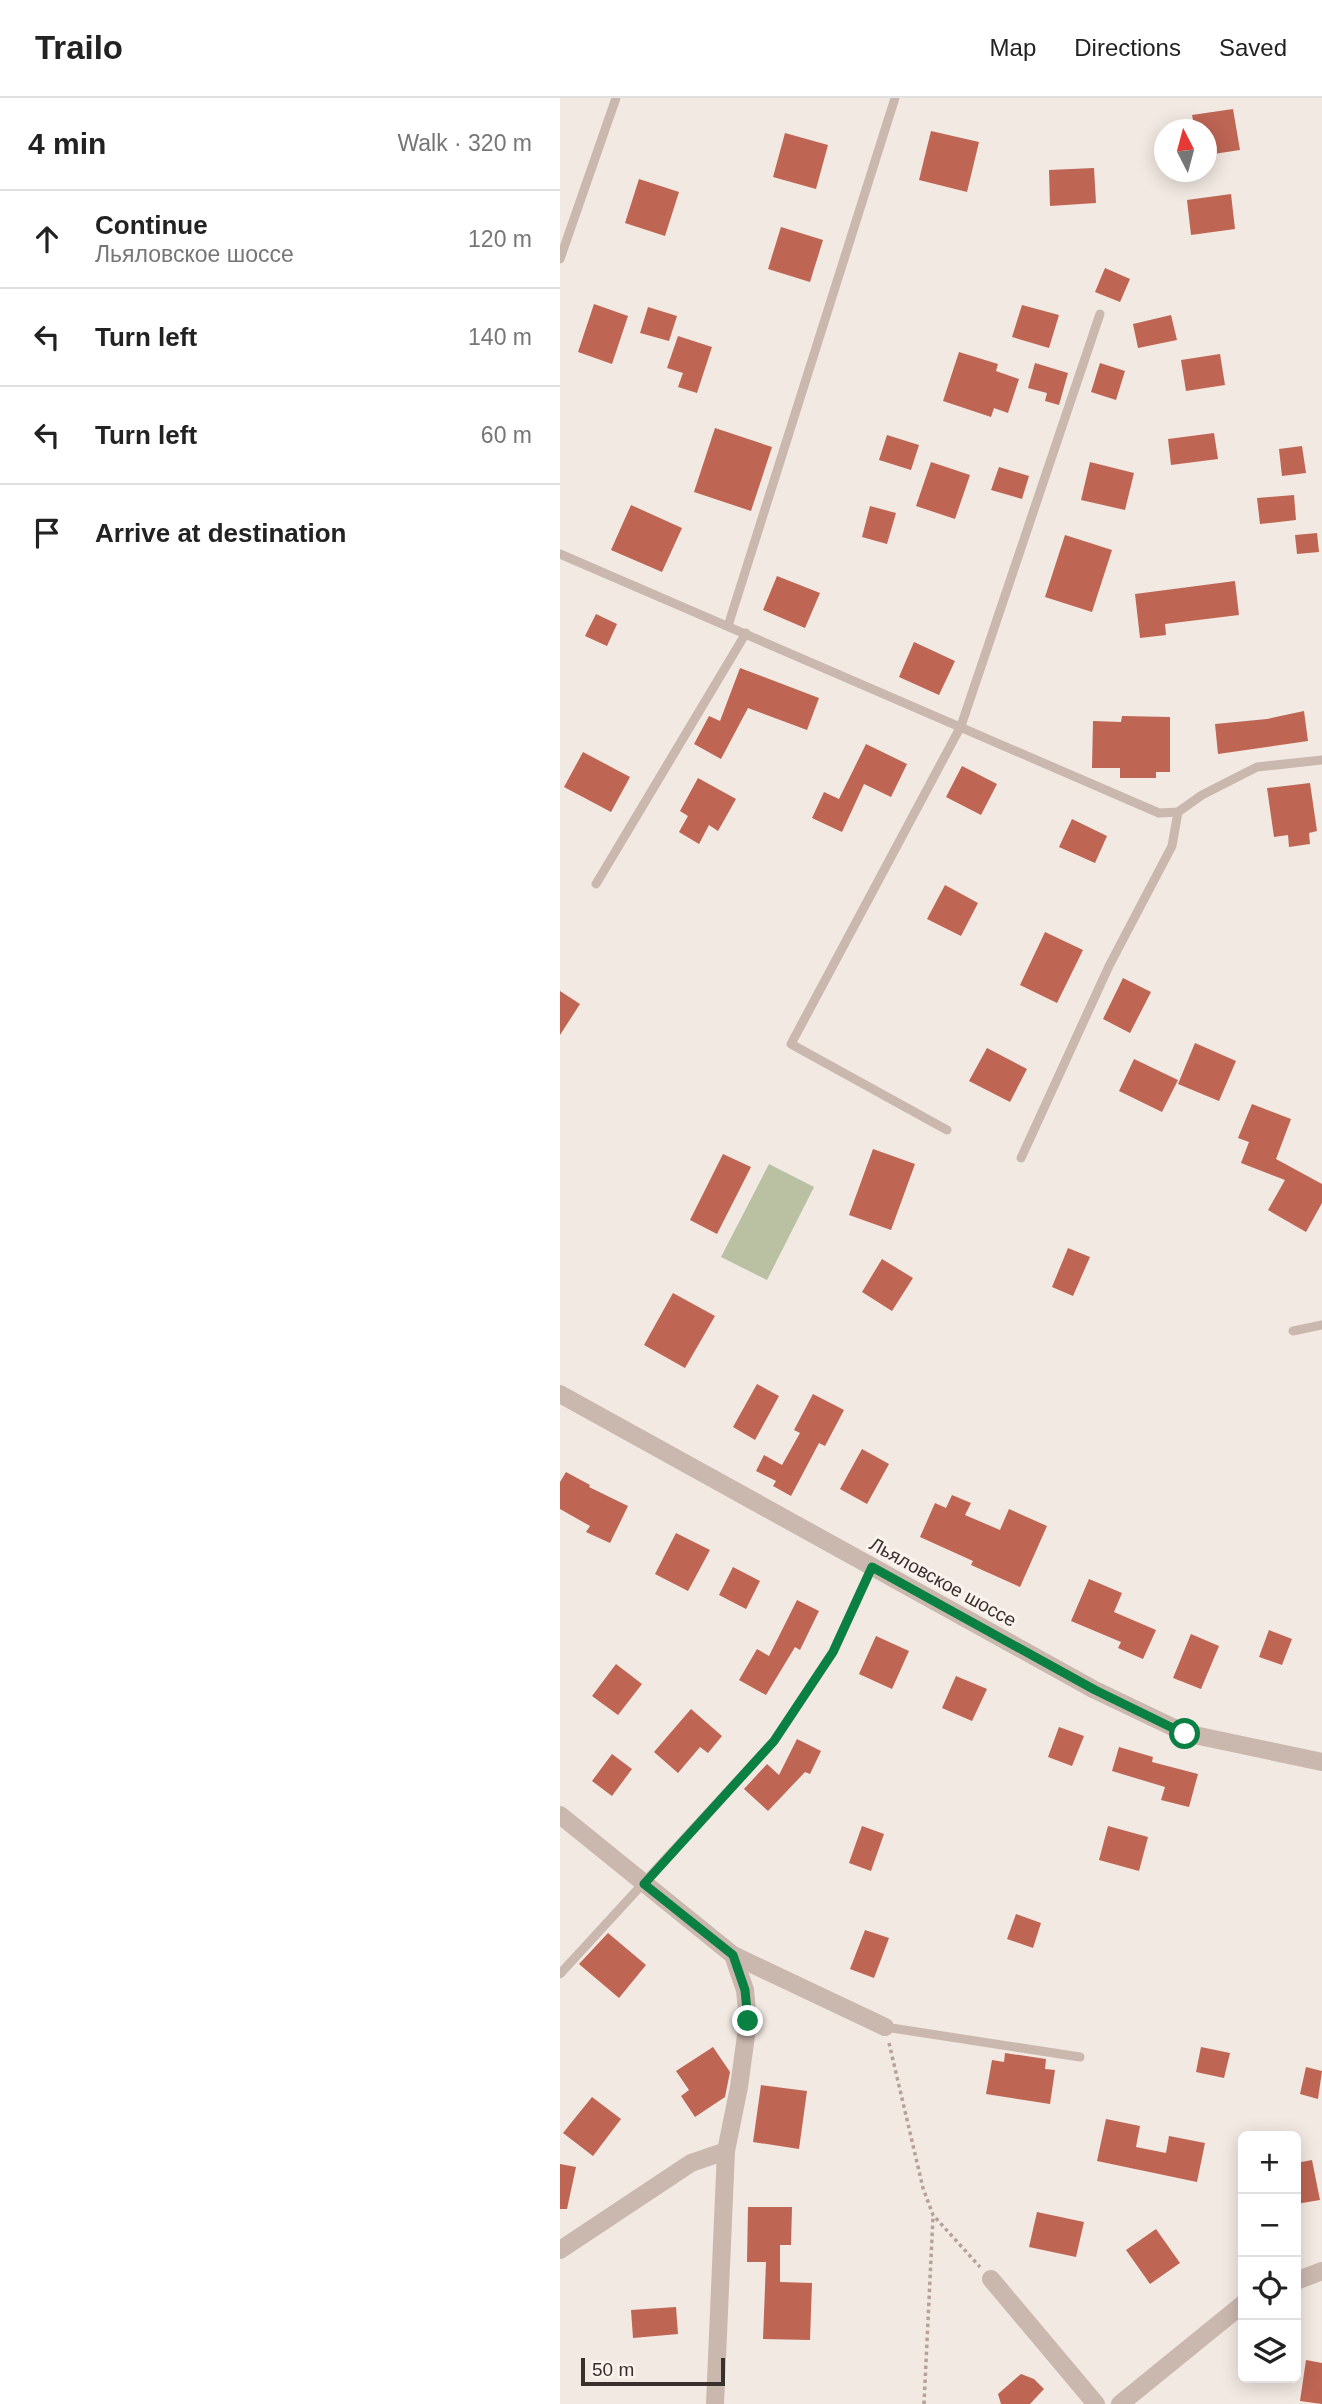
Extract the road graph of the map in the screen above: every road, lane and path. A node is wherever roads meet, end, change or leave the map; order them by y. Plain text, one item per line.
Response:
1 (616, 98) edge
2 (895, 98) edge
3 (560, 259) edge
4 (1100, 314) dead end
5 (560, 554) edge
6 (728, 626) junction
7 (746, 633) junction
8 (961, 726) junction
9 (1322, 760) edge
10 (1178, 812) junction
11 (596, 884) dead end
12 (947, 1130) dead end
13 (1021, 1158) dead end
14 (1322, 1325) edge
15 (1293, 1331) dead end
16 (560, 1394) edge
17 (872, 1567) junction
18 (1322, 1762) edge
19 (560, 1815) edge
20 (644, 1884) junction
21 (733, 1955) junction
22 (560, 1974) edge
23 (885, 2027) junction
24 (1080, 2057) dead end
25 (726, 2151) junction
26 (933, 2216) junction
27 (560, 2250) edge
28 (1322, 2271) edge
29 (991, 2279) joint
30 (1301, 2279) edge
31 (1238, 2308) edge
32 (715, 2404) edge
33 (924, 2404) edge
34 (1096, 2404) edge
35 (1120, 2404) edge

1 - 3 lane
2 - 6 lane
4 - 8 lane
5 - 6 lane
6 - 7 lane
7 - 8 lane
7 - 11 lane
8 - 10 lane
8 - 12 lane
9 - 10 lane
10 - 13 lane
14 - 15 lane
16 - 17 street, Льяловское шоссе
17 - 18 street, Льяловское шоссе
17 - 20 lane
19 - 20 street
20 - 21 street
20 - 22 lane
21 - 23 street
21 - 25 street
23 - 24 lane
23 - 26 path
25 - 27 street
25 - 32 street
26 - 29 path
26 - 33 path
28 - 30 street
29 - 34 street
31 - 35 street

